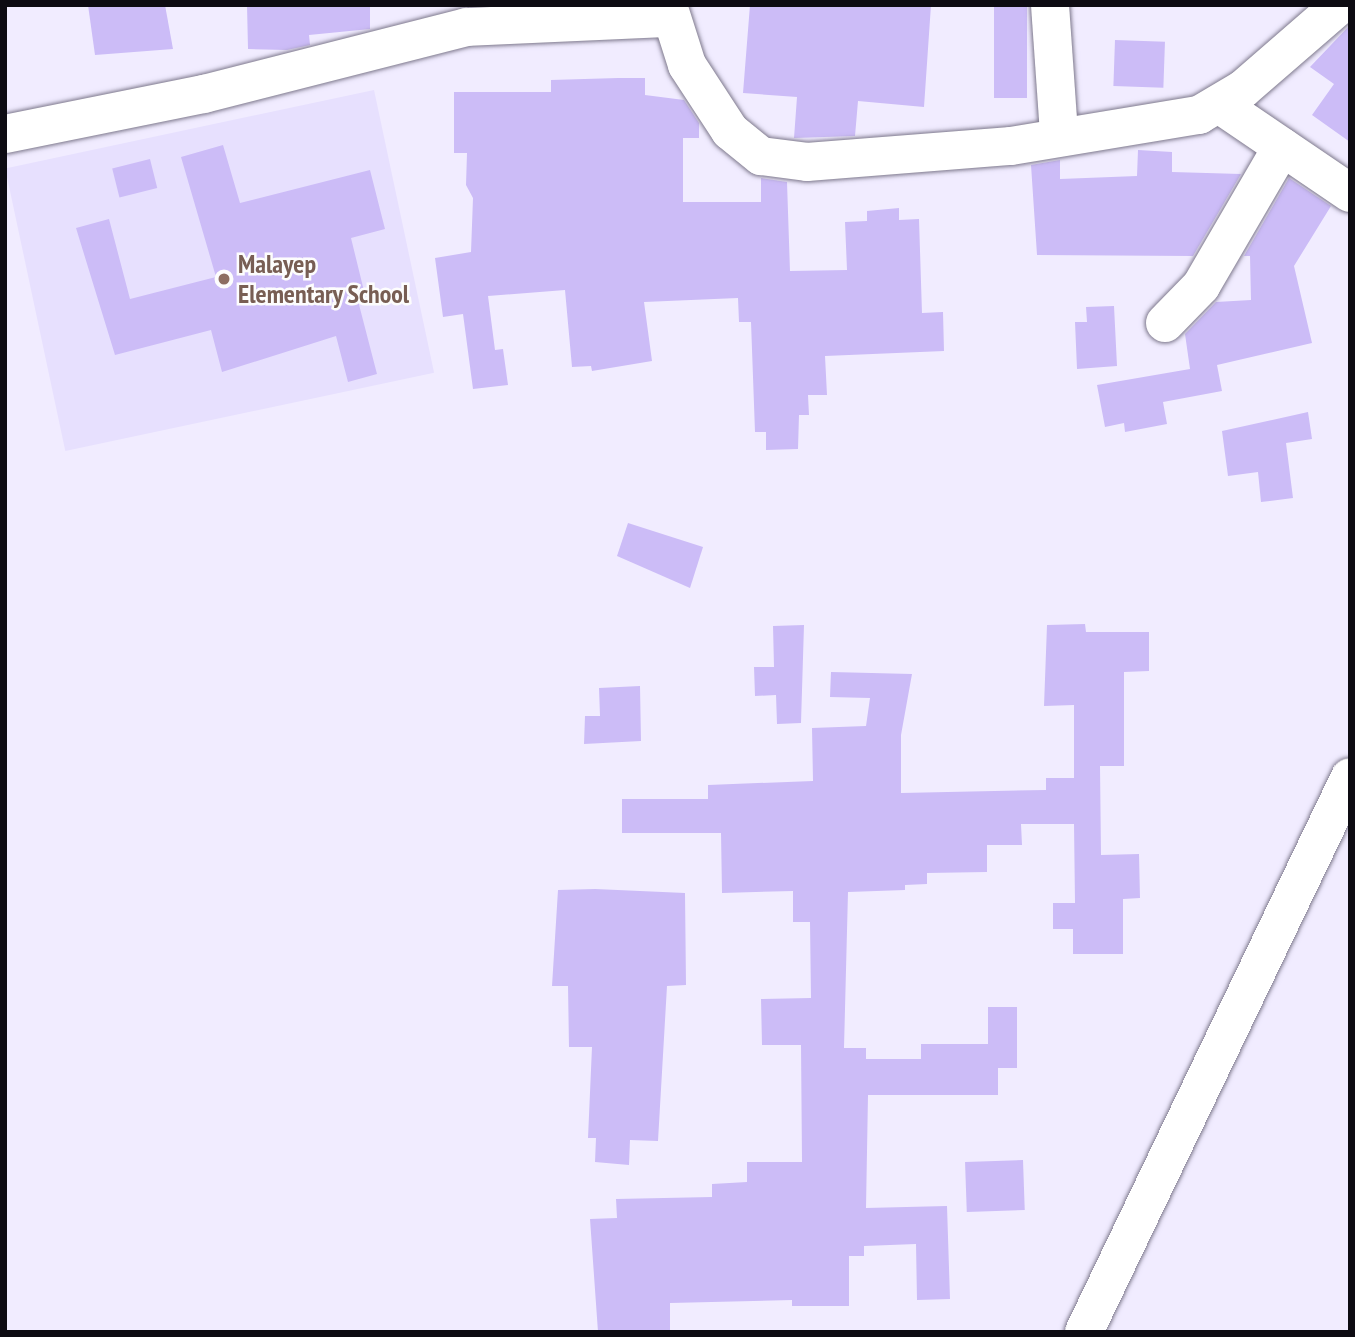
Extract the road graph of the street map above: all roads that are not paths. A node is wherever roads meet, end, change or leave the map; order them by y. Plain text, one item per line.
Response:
1 (1050, 5) edge
2 (1340, 5) edge
3 (669, 11) edge
4 (1219, 104) junction
5 (5, 134) edge
6 (1059, 135) junction
7 (1282, 147) junction
8 (1350, 193) edge
9 (1166, 323) dead end
10 (1350, 777) edge
11 (1084, 1332) edge

1 - 6 street
2 - 4 street
3 - 5 street
3 - 6 street
4 - 6 street
4 - 7 street
7 - 8 street
7 - 9 street
10 - 11 street

